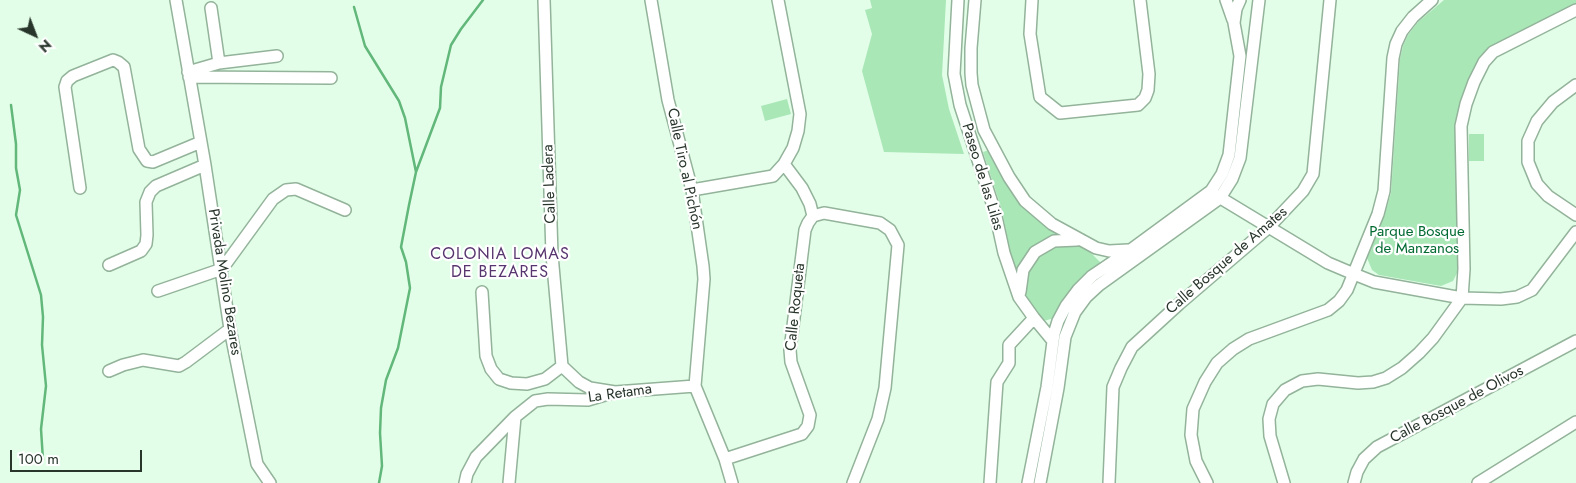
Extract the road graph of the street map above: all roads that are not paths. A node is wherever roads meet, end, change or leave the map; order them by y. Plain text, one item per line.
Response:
1 (176, 0) edge
2 (544, 0) edge
3 (650, 0) edge
4 (778, 0) edge
5 (958, 0) edge
6 (975, 0) edge
7 (1032, 0) edge
8 (1140, 0) edge
9 (1226, 0) edge
10 (1330, 0) edge
11 (1432, 0) edge
12 (1237, 1) edge
13 (1258, 4) edge
14 (211, 8) dead end
15 (1576, 10) edge
16 (1234, 23) junction
17 (278, 56) dead end
18 (219, 63) junction
19 (189, 74) junction
20 (331, 78) dead end
21 (1576, 85) edge
22 (201, 142) junction
23 (784, 164) junction
24 (205, 165) junction
25 (80, 188) dead end
26 (692, 190) junction
27 (1216, 195) junction
28 (345, 210) dead end
29 (1576, 215) edge
30 (813, 216) junction
31 (1269, 227) junction
32 (1576, 232) edge
33 (1079, 240) junction
34 (1090, 246) junction
35 (1132, 249) junction
36 (109, 265) dead end
37 (222, 269) junction
38 (1113, 269) junction
39 (1354, 274) junction
40 (158, 291) dead end
41 (482, 292) dead end
42 (1019, 297) junction
43 (1462, 298) junction
44 (1034, 318) junction
45 (230, 329) junction
46 (1053, 341) junction
47 (1576, 341) edge
48 (562, 366) junction
49 (109, 371) dead end
50 (695, 386) junction
51 (614, 392) junction
52 (515, 417) junction
53 (1576, 422) edge
54 (724, 460) junction
55 (270, 483) edge
56 (465, 483) edge
57 (509, 483) edge
58 (732, 483) edge
59 (853, 483) edge
60 (990, 483) edge
61 (1028, 483) edge
62 (1040, 483) edge
63 (1109, 483) edge
64 (1207, 483) edge
65 (1284, 483) edge
66 (1354, 483) edge
67 (1478, 483) edge

1 - 19 street, Privada Molino Bezares
2 - 48 street, Calle Ladera
3 - 26 street, Calle Tiro al Pichón
4 - 23 street
5 - 42 street, Paseo de las Lilas
6 - 33 street, Paseo de las Lilas
7 - 8 street
9 - 16 street
10 - 31 street, Calle Bosque de Amates
11 - 39 street
12 - 13 street
12 - 16 street
13 - 27 street
14 - 18 street
15 - 43 street
16 - 27 street
17 - 18 street
18 - 19 street
19 - 20 street
19 - 22 street, Privada Molino Bezares
21 - 29 street
22 - 24 street, Privada Molino Bezares
22 - 25 street
23 - 26 street
23 - 30 street
24 - 36 street
24 - 37 street, Privada Molino Bezares
26 - 50 street, Calle Tiro al Pichón
27 - 31 street
27 - 35 street
27 - 38 street
28 - 37 street
30 - 54 street, Calle Roqueta
30 - 59 street
31 - 39 street
31 - 63 street, Calle Bosque de Amates
32 - 43 street
33 - 34 street, Paseo de las Lilas
33 - 42 street
34 - 35 street, Paseo de las Lilas
34 - 38 street, Paseo de las Lilas
35 - 38 street
37 - 40 street
37 - 45 street, Privada Molino Bezares
38 - 46 street
38 - 62 street
39 - 43 street
39 - 64 street
41 - 48 street
42 - 44 street, Paseo de las Lilas
43 - 65 street
44 - 46 street, Paseo de las Lilas
44 - 60 street
45 - 49 street
45 - 55 street, Privada Molino Bezares
46 - 61 street
47 - 66 street, Calle Bosque de Olivos
48 - 51 street
50 - 51 street, La Retama
50 - 54 street, Calle Tiro al Pichón
51 - 52 street, La Retama
52 - 56 street, La Retama
52 - 57 street
53 - 67 street
54 - 58 street, Calle Tiro al Pichón

